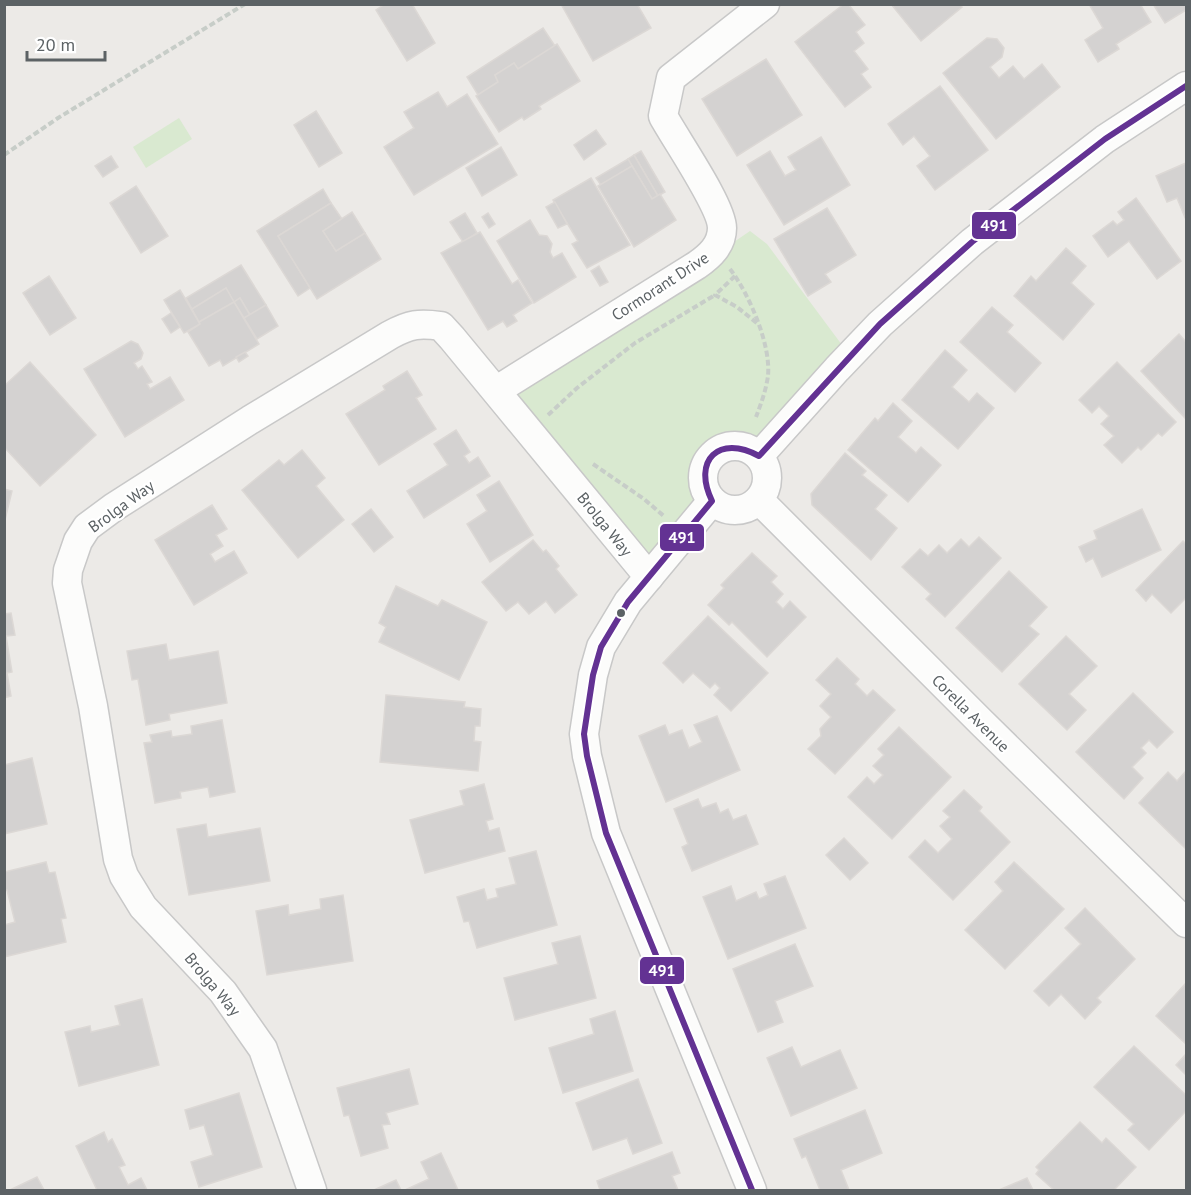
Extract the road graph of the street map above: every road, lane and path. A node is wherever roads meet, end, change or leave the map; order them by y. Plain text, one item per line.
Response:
1 (245, 4) edge
2 (765, 4) edge
3 (1186, 87) edge
4 (4, 155) edge
5 (725, 262) dead end
6 (735, 276) junction
7 (715, 295) junction
8 (758, 324) junction
9 (496, 390) junction
10 (542, 421) dead end
11 (754, 423) dead end
12 (759, 456) junction
13 (589, 461) dead end
14 (759, 500) junction
15 (712, 501) junction
16 (668, 519) dead end
17 (649, 577) junction
18 (1186, 923) edge
19 (312, 1191) edge
20 (752, 1191) edge

1 - 4 path
2 - 9 street, Cormorant Drive
3 - 12 street
5 - 6 path
6 - 7 path
6 - 8 path
7 - 8 path
7 - 10 path
8 - 11 path
9 - 17 street, Brolga Way
9 - 19 street, Brolga Way
12 - 14 street
12 - 15 street
13 - 16 path
14 - 15 street
14 - 18 street, Corella Avenue
15 - 17 street
17 - 20 street

